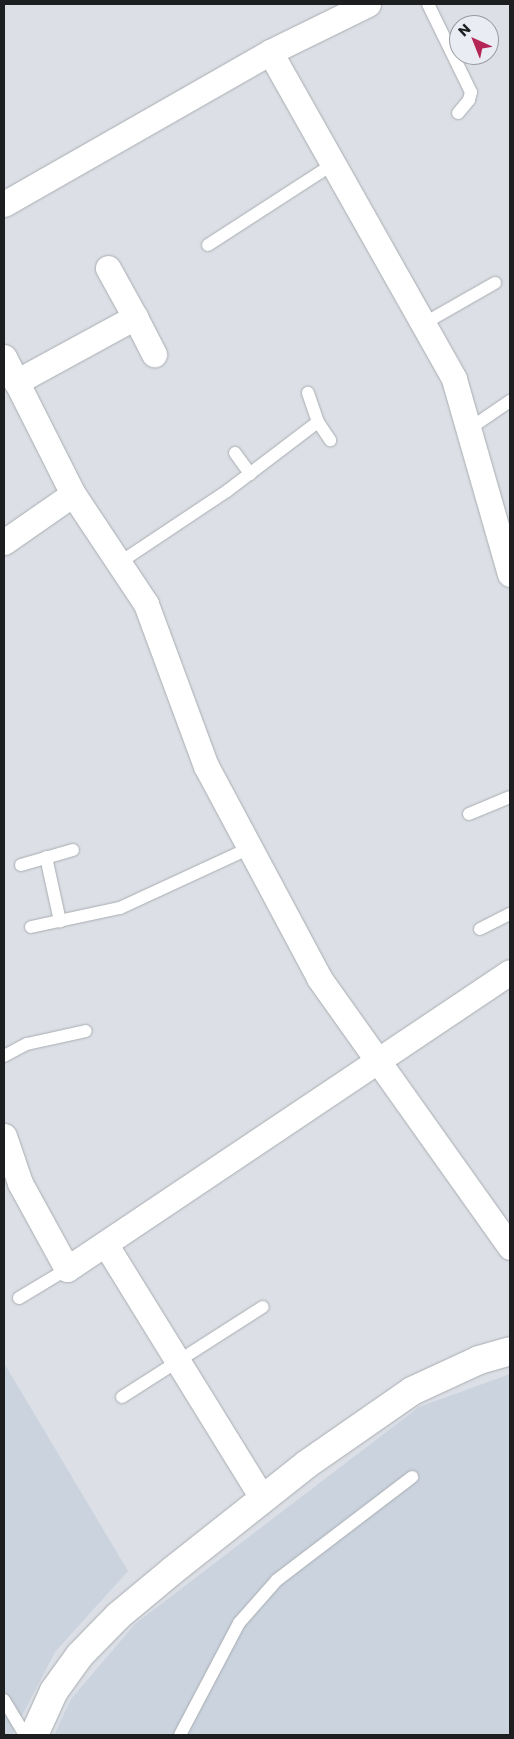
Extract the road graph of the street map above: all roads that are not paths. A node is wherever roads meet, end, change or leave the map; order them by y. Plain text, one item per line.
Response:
1 (368, 4) edge
2 (428, 4) edge
3 (270, 52) junction
4 (458, 113) dead end
5 (333, 164) junction
6 (4, 204) edge
7 (208, 244) dead end
8 (108, 268) dead end
9 (495, 283) dead end
10 (135, 317) junction
11 (423, 324) junction
12 (154, 354) dead end
13 (4, 357) edge
14 (16, 382) junction
15 (308, 392) dead end
16 (510, 401) edge
17 (318, 422) junction
18 (469, 429) junction
19 (330, 440) dead end
20 (235, 453) dead end
21 (250, 474) junction
22 (73, 494) junction
23 (4, 542) edge
24 (119, 562) junction
25 (510, 574) edge
26 (510, 797) edge
27 (469, 814) dead end
28 (250, 848) junction
29 (73, 850) dead end
30 (46, 857) junction
31 (21, 865) dead end
32 (510, 914) edge
33 (60, 921) junction
34 (31, 927) dead end
35 (480, 929) dead end
36 (510, 972) edge
37 (86, 1031) dead end
38 (4, 1056) edge
39 (376, 1061) junction
40 (4, 1136) edge
41 (106, 1244) junction
42 (510, 1247) edge
43 (66, 1270) junction
44 (19, 1298) dead end
45 (263, 1307) dead end
46 (510, 1351) edge
47 (178, 1361) junction
48 (122, 1397) dead end
49 (412, 1477) dead end
50 (263, 1499) junction
51 (4, 1700) edge
52 (26, 1735) edge
53 (34, 1735) edge
54 (180, 1735) edge

1 - 3 street
2 - 4 lane
3 - 5 street
3 - 6 street
5 - 7 lane
5 - 11 street
8 - 10 street
9 - 11 lane
10 - 12 street
10 - 14 street
11 - 18 street
13 - 14 street
14 - 22 street
15 - 17 lane
16 - 18 lane
17 - 19 lane
17 - 21 lane
18 - 25 street
20 - 21 lane
21 - 24 lane
22 - 23 street
22 - 24 street
24 - 28 street
26 - 27 lane
28 - 33 lane
28 - 39 street
29 - 30 lane
30 - 31 lane
30 - 33 lane
32 - 35 lane
33 - 34 lane
36 - 39 street
37 - 38 lane
39 - 41 street
39 - 42 street
40 - 43 street
41 - 43 street
41 - 47 street
43 - 44 lane
45 - 47 lane
46 - 50 street
47 - 48 lane
47 - 50 street
49 - 54 lane
50 - 53 street
51 - 52 lane

